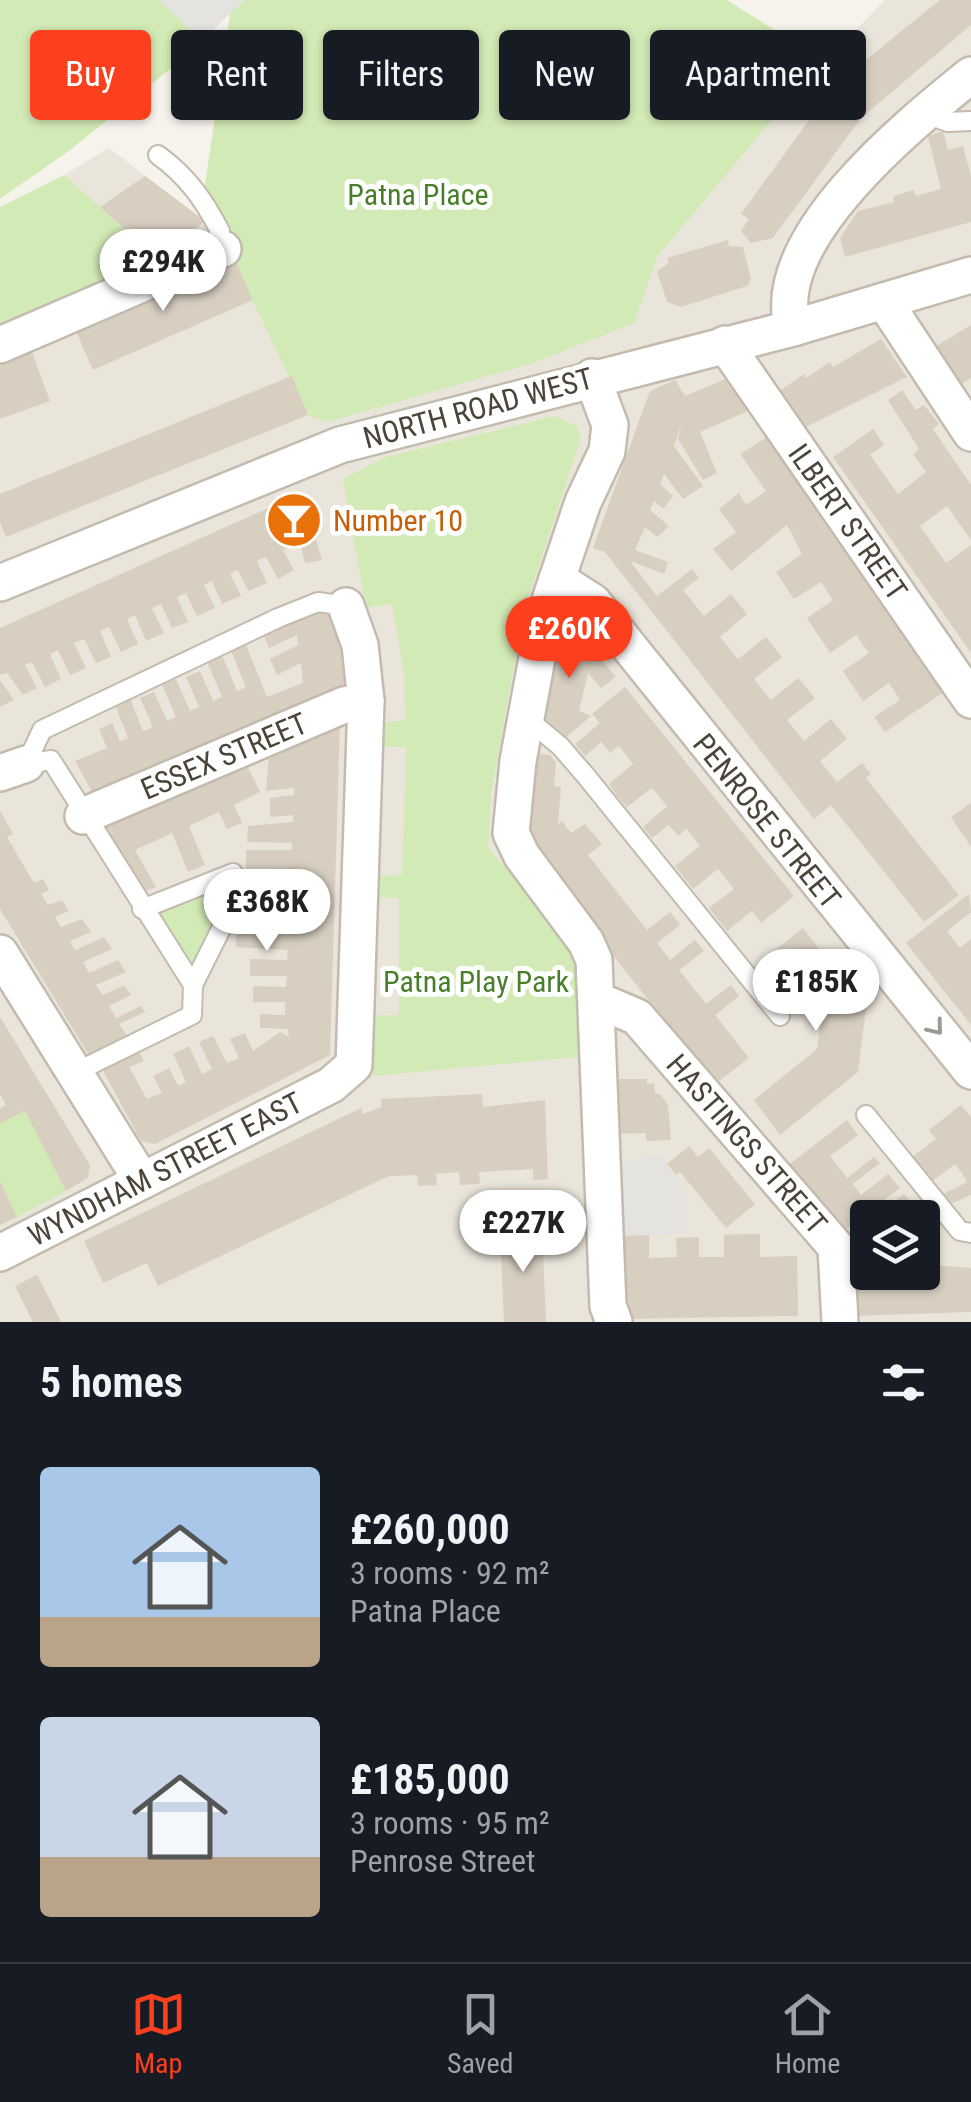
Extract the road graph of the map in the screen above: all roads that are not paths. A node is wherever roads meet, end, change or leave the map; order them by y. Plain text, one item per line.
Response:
1 (971, 75) edge
2 (923, 113) junction
3 (971, 122) edge
4 (158, 155) dead end
5 (216, 252) joint
6 (971, 275) edge
7 (884, 301) junction
8 (793, 328) junction
9 (0, 344) edge
10 (725, 344) junction
11 (592, 377) junction
12 (971, 432) edge
13 (2, 577) edge
14 (557, 578) junction
15 (346, 606) joint
16 (971, 700) edge
17 (366, 702) junction
18 (525, 717) junction
19 (13, 769) edge
20 (84, 816) junction
21 (142, 909) junction
22 (0, 952) edge
23 (192, 985) junction
24 (597, 1000) junction
25 (780, 1016) dead end
26 (971, 1071) edge
27 (76, 1072) junction
28 (866, 1115) dead end
29 (142, 1181) junction
30 (971, 1234) edge
31 (0, 1253) edge
32 (614, 1322) edge
33 (840, 1322) edge

1 - 2 street
2 - 3 lane
2 - 8 street
4 - 5 lane
5 - 9 street
6 - 7 street, NORTH ROAD WEST
7 - 8 street, NORTH ROAD WEST
7 - 12 street
8 - 10 street, NORTH ROAD WEST
10 - 11 street, NORTH ROAD WEST
10 - 16 street, ILBERT STREET
11 - 13 street, NORTH ROAD WEST
11 - 14 street
14 - 18 street
14 -> 26 street, PENROSE STREET
15 - 17 street
15 - 19 lane
17 - 20 street, ESSEX STREET
17 - 29 street, WYNDHAM STREET EAST
18 - 24 street
18 - 25 lane
19 - 20 lane
20 - 21 lane
21 - 23 lane
21 - 23 lane
22 - 27 street
23 - 27 lane
24 - 32 street
24 - 33 street, HASTINGS STREET
27 - 29 street
28 - 30 lane
29 - 31 street, WYNDHAM STREET EAST

